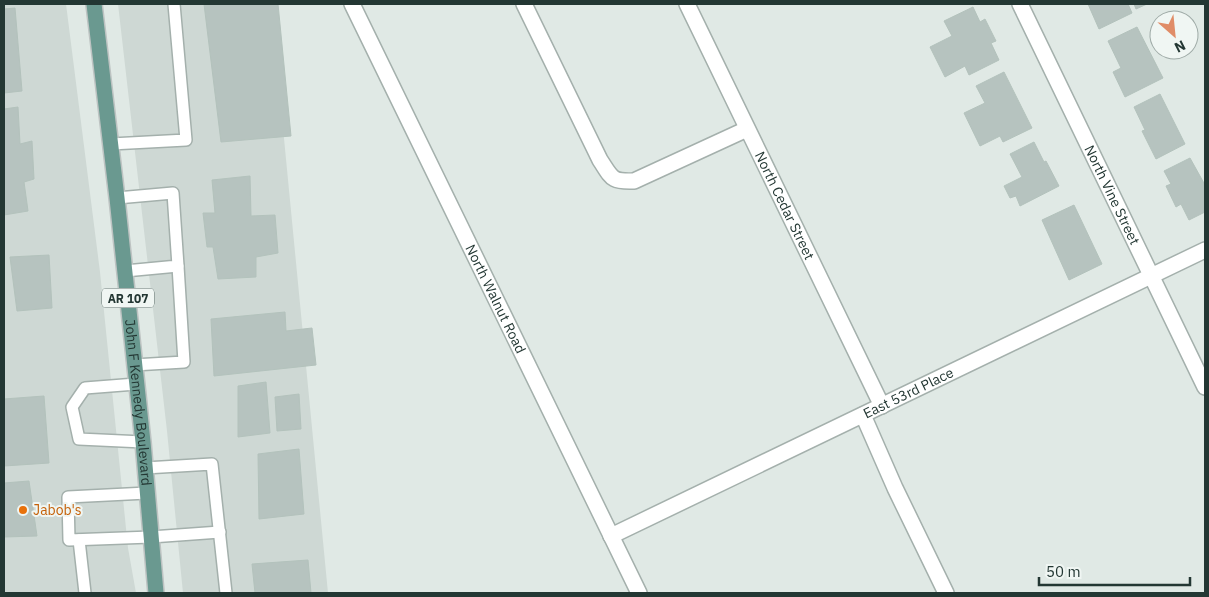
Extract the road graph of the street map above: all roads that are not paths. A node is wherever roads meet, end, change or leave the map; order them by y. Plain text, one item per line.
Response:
1 (94, 4) edge
2 (174, 4) edge
3 (352, 4) edge
4 (524, 4) edge
5 (687, 4) edge
6 (1020, 4) edge
7 (747, 129) junction
8 (111, 144) junction
9 (117, 198) junction
10 (1205, 250) edge
11 (178, 266) junction
12 (125, 272) junction
13 (1152, 276) junction
14 (134, 365) junction
15 (136, 384) junction
16 (1205, 387) edge
17 (882, 406) junction
18 (863, 415) junction
19 (143, 442) junction
20 (145, 468) junction
21 (147, 494) junction
22 (220, 532) junction
23 (611, 536) junction
24 (151, 537) junction
25 (79, 540) junction
26 (85, 593) edge
27 (156, 593) edge
28 (226, 593) edge
29 (639, 593) edge
30 (946, 593) edge

1 - 8 main road, John F Kennedy Boulevard / AR 107
2 - 8 lane
3 - 23 street, North Walnut Road
4 - 7 street
5 - 7 street, North Cedar Street
6 - 13 street, North Vine Street
7 - 17 street, North Cedar Street
8 - 9 main road, John F Kennedy Boulevard / AR 107
9 - 11 lane
9 - 12 main road, John F Kennedy Boulevard / AR 107
10 - 13 street, East 53rd Place
11 - 12 lane
11 - 14 lane
12 - 14 main road, John F Kennedy Boulevard / AR 107
13 - 16 street, North Vine Street
13 - 17 street, East 53rd Place
14 - 15 main road, John F Kennedy Boulevard / AR 107
15 - 19 main road, John F Kennedy Boulevard / AR 107
15 - 19 lane
17 - 18 street, East 53rd Place
18 - 23 street, East 53rd Place
18 - 30 street
19 - 20 main road, John F Kennedy Boulevard / AR 107
20 - 21 main road, John F Kennedy Boulevard / AR 107
20 - 22 lane
21 - 24 main road, John F Kennedy Boulevard / AR 107
21 - 25 lane
22 - 24 lane
22 - 28 lane
23 - 29 street, North Walnut Road
24 - 25 lane
24 - 27 main road, John F Kennedy Boulevard / AR 107
25 - 26 lane

